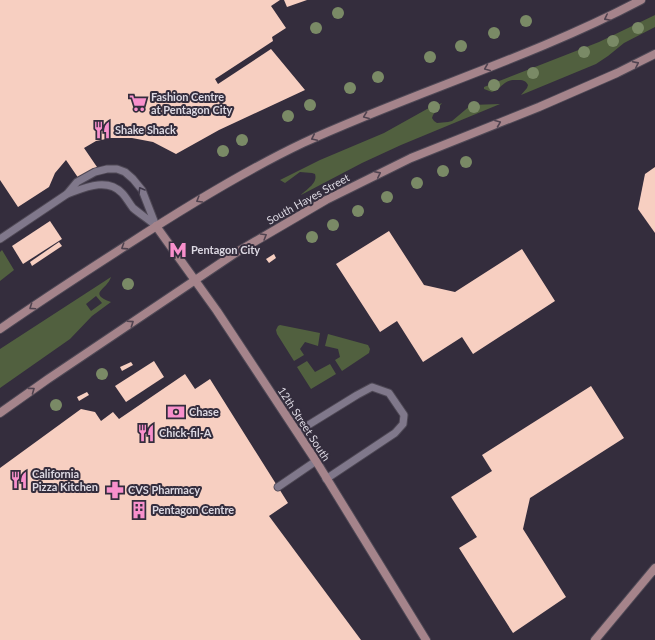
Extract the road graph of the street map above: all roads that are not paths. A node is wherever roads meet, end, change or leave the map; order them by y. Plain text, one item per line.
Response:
1 (641, 0) edge
2 (655, 54) edge
3 (67, 194) junction
4 (156, 226) junction
5 (0, 239) edge
6 (196, 280) junction
7 (0, 329) edge
8 (0, 413) edge
9 (297, 432) junction
10 (316, 461) junction
11 (326, 478) junction
12 (278, 488) dead end
13 (655, 568) edge
14 (426, 640) edge
15 (595, 640) edge

1 -> 4 main road
6 -> 2 main road, South Hayes Street
3 - 4 lane
4 -> 3 lane
3 - 5 lane
4 - 6 main road, 12th Street South
4 -> 7 main road
8 -> 6 main road, South Hayes Street
6 - 9 main road, 12th Street South
9 - 10 main road, 12th Street South
9 - 11 lane
10 - 11 main road, 12th Street South
10 - 12 lane
11 - 14 main road, 12th Street South
13 - 15 main road

